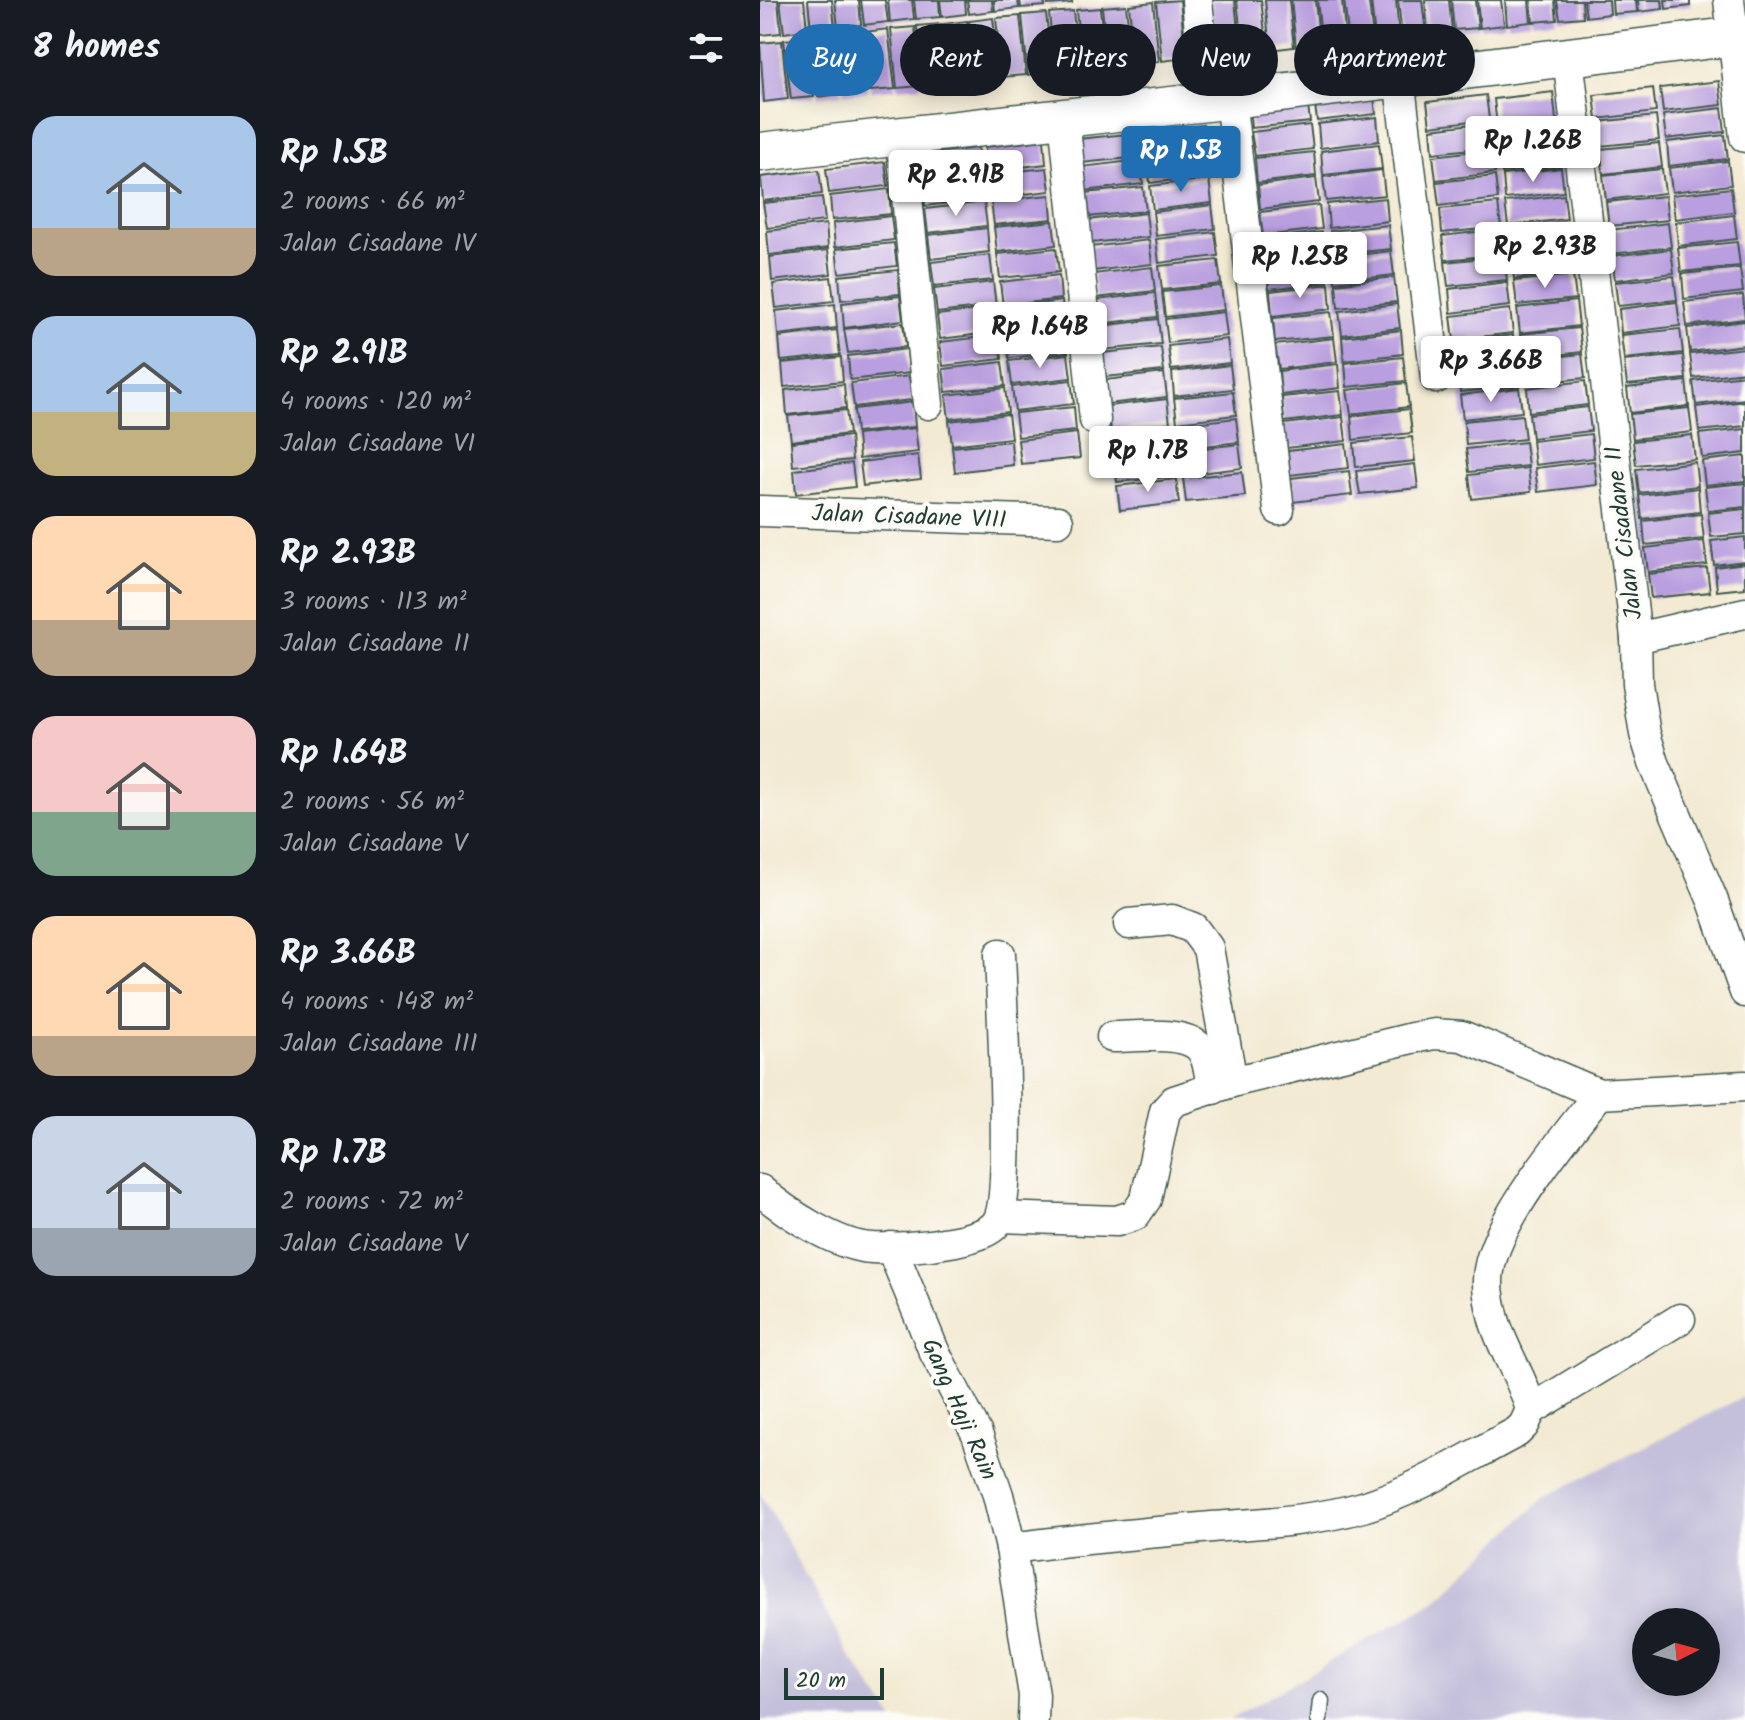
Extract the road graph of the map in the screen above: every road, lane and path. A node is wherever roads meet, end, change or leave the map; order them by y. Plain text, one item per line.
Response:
1 (1197, 0) edge
2 (1736, 24) edge
3 (1568, 57) junction
4 (1475, 69) edge
5 (1294, 91) edge
6 (1401, 96) edge
7 (1219, 101) junction
8 (1064, 118) junction
9 (1745, 137) edge
10 (901, 138) junction
11 (760, 152) edge
12 (1436, 378) dead end
13 (928, 404) dead end
14 (1095, 420) dead end
15 (1279, 510) dead end
16 (760, 511) edge
17 (1058, 521) dead end
18 (1745, 613) edge
19 (1636, 638) junction
20 (1129, 924) dead end
21 (1000, 954) dead end
22 (1745, 992) edge
23 (1112, 1037) dead end
24 (1223, 1086) junction
25 (1745, 1086) edge
26 (1599, 1094) junction
27 (760, 1190) edge
28 (1001, 1217) junction
29 (891, 1247) junction
30 (1680, 1319) dead end
31 (1531, 1410) junction
32 (1011, 1548) junction
33 (1321, 1701) dead end
34 (1033, 1720) edge
35 (1319, 1720) edge

1 - 7 street
2 - 3 street
2 - 9 street
3 - 4 street
3 - 19 street, Jalan Cisadane II
5 - 7 street
6 - 12 street
7 - 8 street
7 - 15 street
8 - 10 street
8 - 14 street
10 - 11 street
10 - 13 street
16 - 17 street, Jalan Cisadane VIII
18 - 19 street
19 - 22 street, Jalan Cisadane II
20 - 24 street
21 - 28 street
23 - 24 street
24 - 26 street
24 - 28 street
25 - 26 street
26 - 31 street
27 - 29 street
28 - 29 street
29 - 32 street, Gang Haji Rain
30 - 31 street
31 - 32 street
32 - 34 street, Gang Haji Rain
33 - 35 lane

